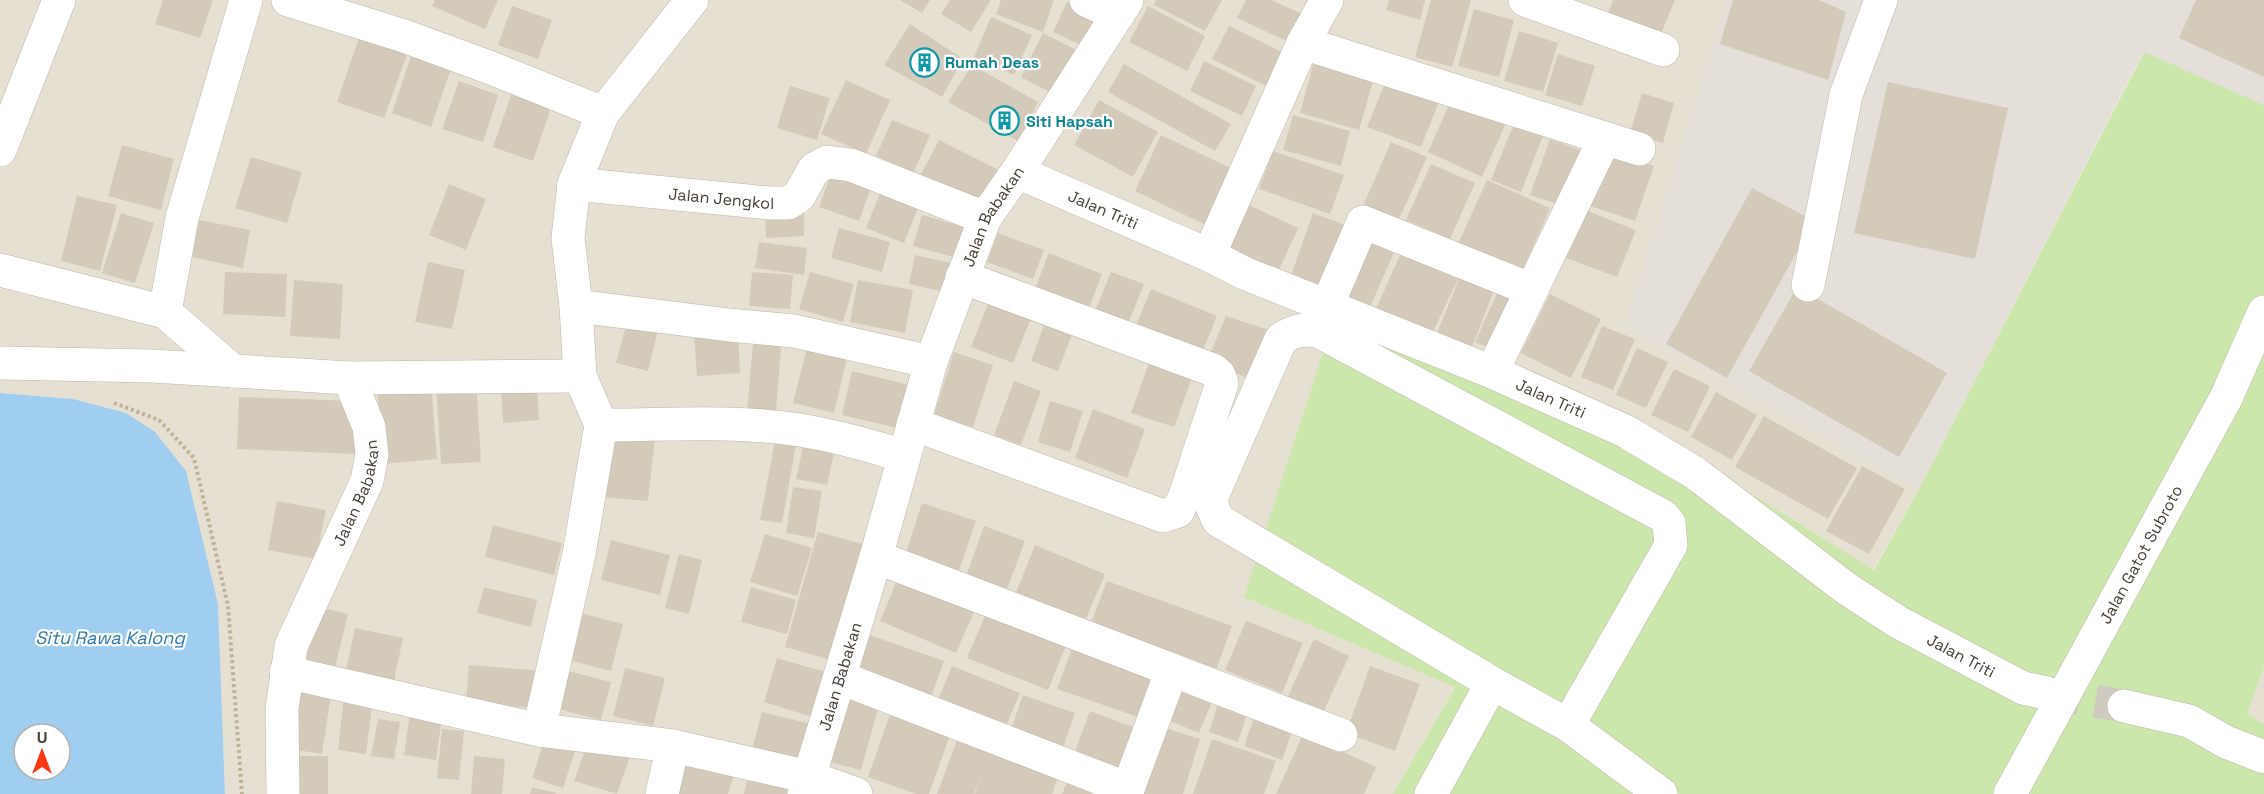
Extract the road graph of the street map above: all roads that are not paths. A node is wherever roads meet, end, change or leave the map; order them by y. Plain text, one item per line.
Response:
1 (59, 0) edge
2 (246, 0) edge
3 (288, 0) edge
4 (692, 0) edge
5 (1086, 0) edge
6 (1327, 0) edge
7 (1525, 0) edge
8 (1881, 0) edge
9 (1123, 7) edge
10 (1591, 12) edge
11 (1303, 43) junction
12 (1663, 50) dead end
13 (603, 113) junction
14 (1605, 138) junction
15 (1639, 149) dead end
16 (0, 150) edge
17 (1017, 172) junction
18 (574, 184) junction
19 (985, 218) junction
20 (1209, 255) junction
21 (0, 270) edge
22 (962, 277) junction
23 (1808, 285) dead end
24 (1532, 290) junction
25 (576, 306) junction
26 (1327, 306) junction
27 (165, 312) junction
28 (2264, 312) edge
29 (931, 362) junction
30 (0, 363) edge
31 (233, 371) junction
32 (1492, 372) junction
33 (580, 376) junction
34 (349, 378) junction
35 (913, 424) junction
36 (601, 425) junction
37 (903, 456) junction
38 (876, 557) junction
39 (1172, 670) junction
40 (286, 672) junction
41 (841, 678) junction
42 (1492, 683) junction
43 (2048, 693) tunnel mouth
44 (2124, 706) tunnel mouth
45 (1568, 725) junction
46 (538, 730) junction
47 (1341, 735) dead end
48 (673, 746) junction
49 (2264, 757) edge
50 (807, 785) edge
51 (1127, 792) edge
52 (283, 794) edge
53 (662, 794) edge
54 (856, 794) edge
55 (1431, 794) edge
56 (1661, 794) edge
57 (2010, 794) edge

1 - 16 street
2 - 27 street
3 - 13 street
4 - 13 street
5 - 9 street
6 - 11 street
7 - 10 street
8 - 23 street
9 - 17 street, Jalan Babakan
10 - 12 street
11 - 14 street
11 - 20 street
13 - 18 street
14 - 15 street
14 - 24 street
17 - 19 street, Jalan Babakan
17 - 20 street, Jalan Triti
18 - 19 street, Jalan Jengkol
18 - 25 street
19 - 22 street, Jalan Babakan
20 - 26 street, Jalan Triti
21 - 27 street
22 - 29 street, Jalan Babakan
22 - 35 street
24 - 26 street
24 - 32 street
25 - 29 street
25 - 33 street
26 - 32 street, Jalan Triti
27 - 31 street
28 - 57 street, Jalan Gatot Subroto
29 - 35 street, Jalan Babakan
30 - 31 street
31 - 34 street
32 - 43 street, Jalan Triti
33 - 34 street
33 - 36 street
34 - 40 street, Jalan Babakan
35 - 37 street, Jalan Babakan
36 - 37 street
36 - 46 street
37 - 38 street, Jalan Babakan
38 - 39 street
38 - 41 street, Jalan Babakan
39 - 47 street
39 - 51 street
40 - 46 street
40 - 52 street, Jalan Babakan
41 - 50 street, Jalan Babakan
41 - 51 street
42 - 45 street
42 - 45 street
42 - 55 street
44 - 49 street
45 - 56 street
46 - 48 street
48 - 50 street
48 - 53 street
50 - 54 street

